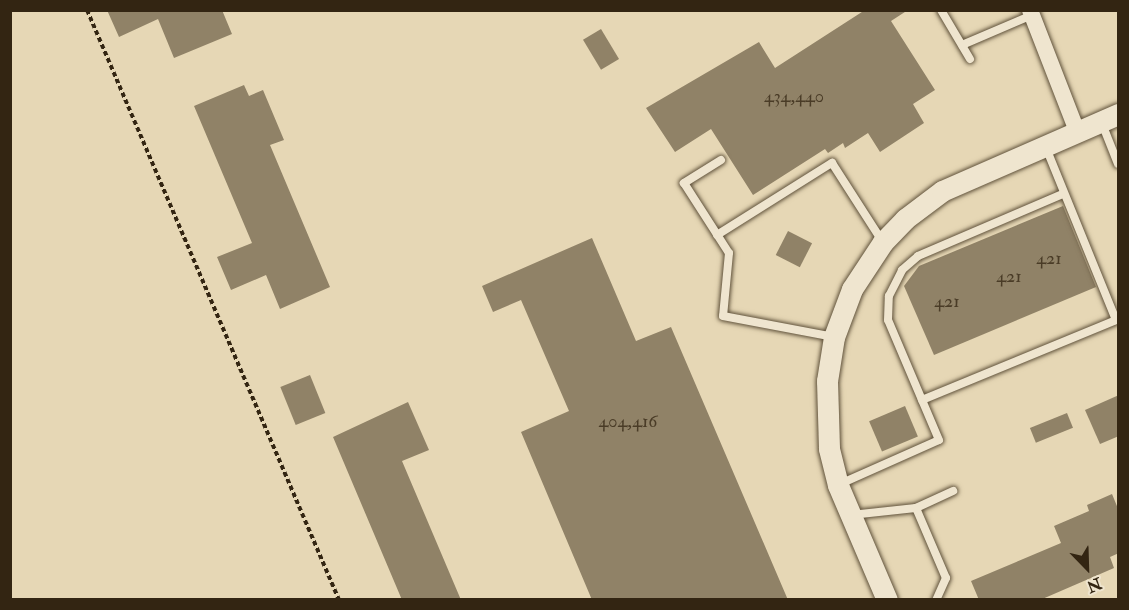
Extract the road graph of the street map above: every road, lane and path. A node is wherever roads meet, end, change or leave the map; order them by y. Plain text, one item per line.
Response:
1 (87, 10) edge
2 (941, 10) edge
3 (1031, 13) edge
4 (962, 45) junction
5 (970, 59) dead end
6 (1110, 117) edge
7 (1077, 131) junction
8 (1044, 144) junction
9 (721, 160) dead end
10 (1119, 164) edge
11 (1063, 194) junction
12 (717, 235) junction
13 (883, 242) junction
14 (834, 337) junction
15 (922, 400) junction
16 (838, 485) junction
17 (953, 491) dead end
18 (916, 508) junction
19 (851, 516) junction
20 (339, 600) edge
21 (887, 600) edge
22 (936, 600) edge

1 - 20 path
2 - 4 lane
3 - 4 lane
3 - 7 street
4 - 5 lane
6 - 7 street
6 - 10 lane
7 - 8 street
8 - 11 lane
8 - 13 street
9 - 12 lane
11 - 15 lane
11 - 15 lane
12 - 13 lane
12 - 14 lane
13 - 14 street
14 - 16 street
15 - 16 lane
16 - 19 street
17 - 18 lane
18 - 19 lane
18 - 22 lane
19 - 21 street

